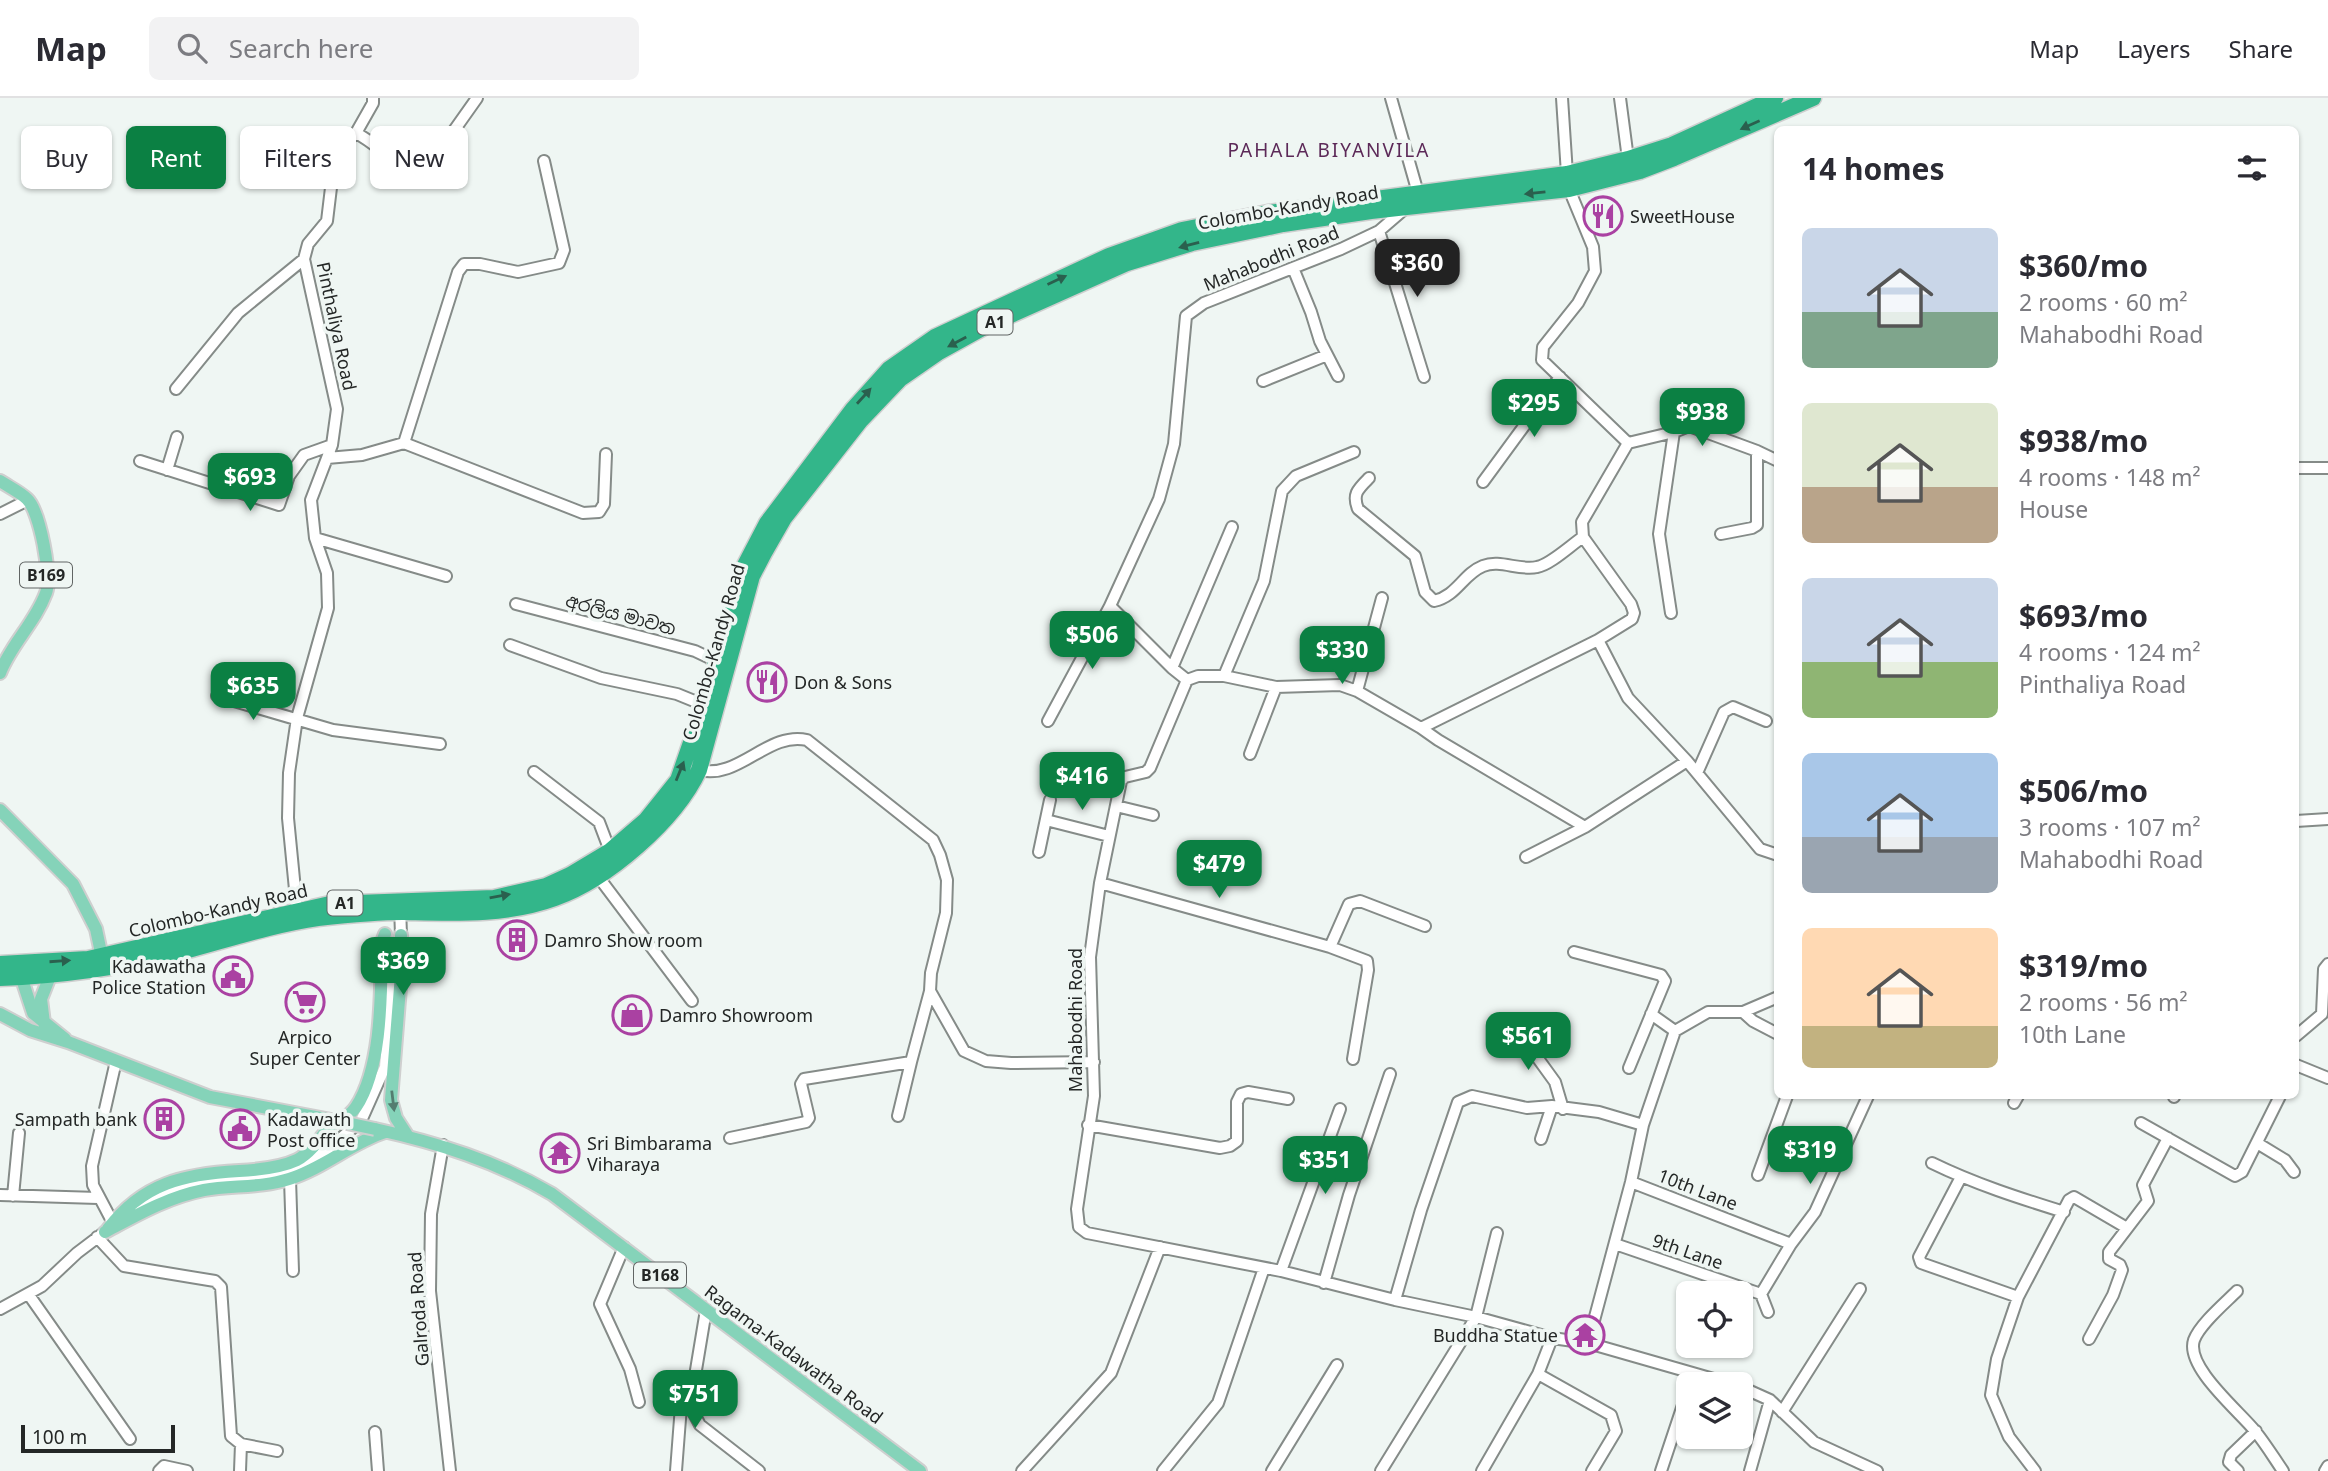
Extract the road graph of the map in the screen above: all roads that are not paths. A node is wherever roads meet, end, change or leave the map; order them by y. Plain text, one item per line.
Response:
1 (373, 98) edge
2 (477, 98) edge
3 (1391, 98) edge
4 (1562, 98) edge
5 (1620, 98) edge
6 (1775, 98) edge
7 (1813, 98) edge
8 (356, 134) joint
9 (1628, 159) junction
10 (544, 161) dead end
11 (1568, 181) junction
12 (331, 189) edge
13 (1416, 201) junction
14 (1379, 231) junction
15 (304, 259) junction
16 (1293, 268) junction
17 (1327, 355) junction
18 (1338, 376) dead end
19 (1424, 377) dead end
20 (1560, 377) junction
21 (1263, 381) dead end
22 (176, 389) dead end
23 (1674, 432) junction
24 (177, 437) dead end
25 (404, 443) junction
26 (1628, 443) junction
27 (332, 445) junction
28 (1757, 451) junction
29 (1354, 452) dead end
30 (606, 454) dead end
31 (327, 458) junction
32 (1774, 459) edge
33 (140, 461) dead end
34 (2299, 468) edge
35 (2328, 468) edge
36 (167, 470) junction
37 (1369, 478) dead end
38 (0, 481) edge
39 (1483, 482) dead end
40 (28, 500) junction
41 (0, 514) edge
42 (1232, 527) dead end
43 (1721, 534) dead end
44 (1583, 537) junction
45 (315, 538) junction
46 (446, 576) dead end
47 (1382, 598) dead end
48 (516, 604) dead end
49 (1110, 606) junction
50 (1671, 613) dead end
51 (1598, 640) junction
52 (509, 645) dead end
53 (716, 661) junction
54 (1172, 668) junction
55 (0, 673) edge
56 (1224, 676) junction
57 (1187, 680) junction
58 (1276, 687) junction
59 (1357, 691) junction
60 (217, 696) dead end
61 (704, 705) junction
62 (298, 718) junction
63 (1048, 721) dead end
64 (1766, 721) dead end
65 (1421, 727) junction
66 (440, 744) dead end
67 (1250, 754) dead end
68 (1687, 761) junction
69 (699, 770) junction
70 (534, 772) dead end
71 (1697, 773) junction
72 (1050, 800) dead end
73 (1116, 806) junction
74 (0, 810) edge
75 (1153, 815) dead end
76 (2328, 819) edge
77 (1046, 820) junction
78 (2299, 821) edge
79 (1585, 827) junction
80 (1109, 836) junction
81 (610, 850) junction
82 (1040, 852) dead end
83 (1774, 854) edge
84 (1526, 857) dead end
85 (597, 875) junction
86 (1100, 883) junction
87 (392, 906) junction
88 (297, 910) junction
89 (1425, 926) dead end
90 (385, 934) junction
91 (401, 935) junction
92 (1330, 947) junction
93 (1574, 952) dead end
94 (103, 963) junction
95 (0, 964) edge
96 (2328, 964) edge
97 (19, 970) junction
98 (50, 976) junction
99 (0, 978) edge
100 (930, 991) junction
101 (1774, 1000) edge
102 (692, 1001) dead end
103 (1743, 1012) junction
104 (0, 1014) edge
105 (1651, 1014) junction
106 (44, 1023) junction
107 (1513, 1024) dead end
108 (1675, 1031) junction
109 (1774, 1032) edge
110 (2299, 1033) edge
111 (68, 1041) junction
112 (1353, 1059) dead end
113 (116, 1061) junction
114 (911, 1062) junction
115 (1094, 1062) junction
116 (2299, 1066) edge
117 (1629, 1068) dead end
118 (1390, 1074) dead end
119 (2328, 1078) edge
120 (374, 1093) junction
121 (1786, 1099) edge
122 (1867, 1099) edge
123 (2279, 1099) edge
124 (1288, 1100) dead end
125 (1558, 1108) junction
126 (1340, 1110) dead end
127 (898, 1116) dead end
128 (341, 1122) junction
129 (2141, 1123) dead end
130 (1088, 1125) junction
131 (1643, 1125) junction
132 (380, 1130) junction
133 (19, 1133) dead end
134 (407, 1135) junction
135 (730, 1138) dead end
136 (2168, 1138) junction
137 (1541, 1139) dead end
138 (2257, 1143) junction
139 (443, 1145) junction
140 (1933, 1163) dead end
141 (2294, 1172) dead end
142 (1758, 1175) dead end
143 (1961, 1177) junction
144 (290, 1179) junction
145 (1631, 1182) junction
146 (0, 1195) edge
147 (13, 1196) junction
148 (98, 1198) junction
149 (2064, 1212) junction
150 (2127, 1228) junction
151 (105, 1231) junction
152 (1497, 1233) dead end
153 (1615, 1244) junction
154 (1791, 1244) junction
155 (624, 1247) junction
156 (1160, 1247) junction
157 (1264, 1268) junction
158 (293, 1271) dead end
159 (1281, 1271) junction
160 (1324, 1283) junction
161 (1860, 1289) dead end
162 (2237, 1291) dead end
163 (1755, 1293) junction
164 (29, 1295) junction
165 (2018, 1297) junction
166 (1395, 1300) junction
167 (0, 1309) edge
168 (706, 1310) junction
169 (1768, 1312) dead end
170 (1476, 1317) junction
171 (1552, 1338) junction
172 (2089, 1339) dead end
173 (1588, 1343) junction
174 (1337, 1364) dead end
175 (1538, 1374) junction
176 (1676, 1376) edge
177 (693, 1381) junction
178 (1753, 1392) edge
179 (1770, 1400) junction
180 (639, 1402) dead end
181 (1782, 1412) junction
182 (1676, 1426) edge
183 (2256, 1431) junction
184 (375, 1432) dead end
185 (130, 1439) dead end
186 (241, 1444) junction
187 (277, 1451) dead end
188 (2328, 1466) edge
189 (159, 1471) edge
190 (187, 1471) edge
191 (240, 1471) edge
192 (378, 1471) edge
193 (450, 1471) edge
194 (676, 1471) edge
195 (759, 1471) edge
196 (920, 1471) edge
197 (1022, 1471) edge
198 (1163, 1471) edge
199 (1272, 1471) edge
200 (1381, 1471) edge
201 (1482, 1471) edge
202 (1592, 1471) edge
203 (1661, 1471) edge
204 (1749, 1471) edge
205 (1877, 1471) edge
206 (2035, 1471) edge
207 (2238, 1471) edge
208 (2283, 1471) edge
209 (2325, 1471) edge

1 - 8 street, Pinthaliya Road
2 - 8 street
3 - 13 street
4 - 11 street
5 - 9 street
6 - 9 highway, Colombo-Kandy Road / A1
7 -> 11 highway, Colombo-Kandy Road / A1
9 - 11 highway, Colombo-Kandy Road / A1
10 - 25 street
11 - 13 highway, Colombo-Kandy Road / A1
11 - 20 street
12 - 15 street, Pinthaliya Road
13 - 14 street, Mahabodhi Road
53 -> 13 highway, Colombo-Kandy Road / A1
13 -> 69 highway, Colombo-Kandy Road / A1
14 - 16 street, Mahabodhi Road
14 - 19 street
15 - 22 street
15 - 27 street, Pinthaliya Road
16 - 17 street
16 - 49 street, Mahabodhi Road
17 - 18 street
17 - 21 street
20 - 26 street
20 - 39 street
23 - 26 street
23 - 28 street
23 - 50 street
24 - 36 street
25 - 30 street
25 - 31 street
26 - 44 street
27 - 31 street, Pinthaliya Road
27 - 36 street
28 - 32 street
28 - 43 street
29 - 56 street
31 - 45 street, Pinthaliya Road
33 - 36 street
34 - 35 street
37 - 44 street
38 - 40 main road
40 - 41 street
40 - 55 main road, B169
42 - 54 street
44 - 51 street
45 - 46 street
45 - 62 street, Pinthaliya Road
47 - 59 street
48 - 53 street, අරලිය මාවත
49 - 54 street
49 - 63 street
51 - 65 street
51 - 68 street
52 - 61 street
53 - 61 highway, Colombo-Kandy Road / A1
54 - 57 street
56 - 57 street
56 - 58 street
57 - 73 street, Mahabodhi Road
58 - 59 street
58 - 67 street
59 - 65 street
60 - 62 street
81 -> 61 highway, Colombo-Kandy Road / A1
62 - 66 street
62 - 88 street, Pinthaliya Road
64 - 71 street
65 - 79 street
68 - 71 street
68 - 79 street
69 - 85 highway, Colombo-Kandy Road / A1
69 - 100 street
70 - 81 street
71 - 83 street
72 - 77 street
73 - 75 street
73 - 80 street, Mahabodhi Road
74 - 94 main road
76 - 78 street
77 - 80 street
77 - 82 street
79 - 84 street
80 - 86 street, Mahabodhi Road
87 -> 81 highway, Colombo-Kandy Road / A1
85 - 87 highway, Colombo-Kandy Road / A1
85 - 102 street
86 - 92 street
86 - 115 street, Mahabodhi Road
87 - 88 highway, Colombo-Kandy Road / A1
87 - 90 street
87 - 91 street
87 - 94 highway, Colombo-Kandy Road / A1
88 - 94 highway, Colombo-Kandy Road / A1
89 - 92 street
90 - 120 street
90 - 128 main road
91 - 120 street
91 -> 134 main road
92 - 112 street
93 - 105 street
97 -> 94 highway, Colombo-Kandy Road / A1
94 - 98 highway, Colombo-Kandy Road / A1
95 - 97 highway, Colombo-Kandy Road / A1
96 - 110 street
97 - 98 highway, Colombo-Kandy Road / A1
97 - 99 highway, Colombo-Kandy Road / A1
97 - 106 main road, B168
98 - 106 main road
100 - 114 street
100 - 115 street
101 - 103 street
103 - 108 street
103 - 109 street
104 - 111 main road, B168
105 - 108 street
105 - 117 street
106 - 111 main road, B168
107 - 125 street
108 - 131 street
111 - 113 main road, Ragama-Kadawatha Road / B168
113 - 128 main road, Ragama-Kadawatha Road / B168
113 - 148 street
114 - 127 street
114 - 135 street
115 - 130 street, Mahabodhi Road
116 - 119 street
118 - 160 street
120 - 151 street
121 - 142 street
122 - 154 street
123 - 138 street
124 - 130 street
125 - 131 street
125 - 137 street
125 - 166 street
126 - 159 street
128 - 132 main road, Ragama-Kadawatha Road / B168, bridge
128 - 151 main road
129 - 136 street
130 - 156 street, Mahabodhi Road
131 - 145 street
132 - 134 main road, Ragama-Kadawatha Road / B168
132 - 144 main road
133 - 147 street
134 - 139 main road, Ragama-Kadawatha Road / B168
136 - 138 street
136 - 150 street
138 - 141 street
139 - 155 main road, Ragama-Kadawatha Road / B168
139 - 193 street, Galroda Road
140 - 143 street
143 - 149 street
143 - 165 street
144 - 151 main road
144 - 158 street
145 - 153 street
145 - 154 street, 10th Lane
146 - 147 street
147 - 148 street
148 - 151 street
149 - 150 street
149 - 165 street
150 - 172 street
151 - 164 street
151 - 186 street
152 - 170 street
153 - 163 street, 9th Lane
153 - 173 street
154 - 163 street
155 - 168 main road, Ragama-Kadawatha Road / B168
155 - 180 street
156 - 157 street, Mahabodhi Road
156 - 197 street
157 - 159 street, Mahabodhi Road
157 - 198 street
159 - 160 street, Mahabodhi Road
160 - 166 street, Mahabodhi Road
161 - 181 street
162 - 183 street
163 - 169 street
164 - 167 street
164 - 185 street
165 - 206 street
166 - 170 street, Mahabodhi Road
168 - 177 street
168 - 196 main road, Ragama-Kadawatha Road / B168
170 - 171 street, Mahabodhi Road
170 - 200 street
171 - 173 street, Mahabodhi Road
171 - 175 street
173 - 176 street, Mahabodhi Road
174 - 199 street
175 - 201 street
175 - 202 street
177 - 194 street
177 - 195 street
178 - 179 street
179 - 181 street
179 - 204 street
181 - 205 street
182 - 203 street
183 - 207 street
183 - 208 street
184 - 192 street
186 - 187 street
186 - 191 street
188 - 209 street
189 - 190 street

